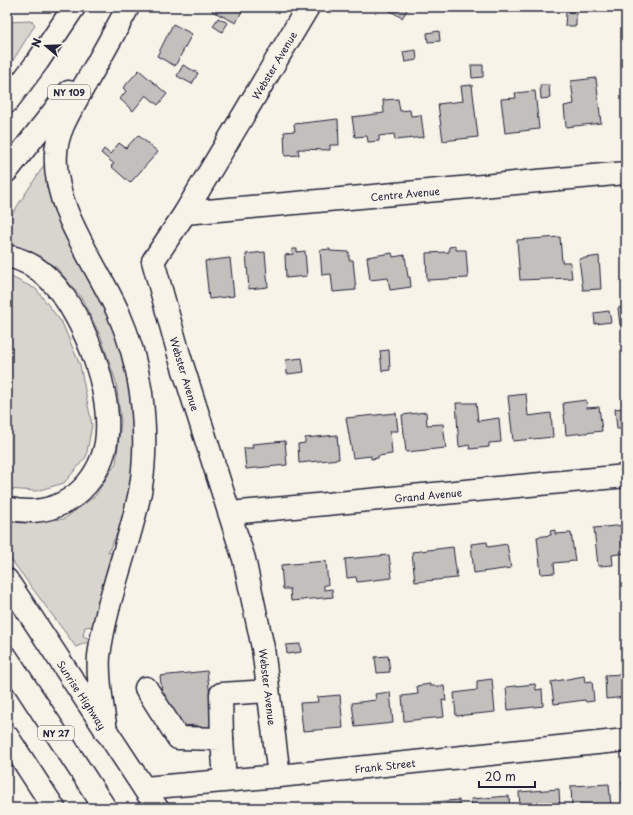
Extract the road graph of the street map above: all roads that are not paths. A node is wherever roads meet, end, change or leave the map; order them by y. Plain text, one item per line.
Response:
1 (74, 7) edge
2 (308, 7) edge
3 (128, 8) edge
4 (7, 102) edge
5 (7, 171) edge
6 (626, 173) edge
7 (185, 213) junction
8 (7, 256) edge
9 (626, 476) edge
10 (7, 508) edge
11 (230, 513) junction
12 (7, 580) edge
13 (7, 658) edge
14 (146, 688) dead end
15 (268, 691) junction
16 (106, 732) junction
17 (7, 736) edge
18 (222, 739) junction
19 (626, 740) edge
20 (279, 776) junction
21 (225, 780) junction
22 (144, 788) junction
23 (54, 808) edge
24 (106, 808) edge
25 (157, 808) edge

1 - 4 main road
2 - 7 main road, Webster Avenue
3 - 5 main road, NY 109
3 - 16 main road
6 - 7 main road, Centre Avenue
7 - 11 main road, Webster Avenue
8 - 10 main road
9 - 11 main road, Grand Avenue
11 - 15 main road, Webster Avenue
12 - 16 main road, Sunrise Highway
13 - 24 main road, NY 27
14 - 18 main road
15 - 18 main road
15 - 20 main road, Webster Avenue
16 - 22 main road, Sunrise Highway
17 - 23 main road
18 - 21 main road
19 - 20 main road, Frank Street
20 - 21 main road, Frank Street
21 - 22 main road, Frank Street
22 - 25 main road, Sunrise Highway

